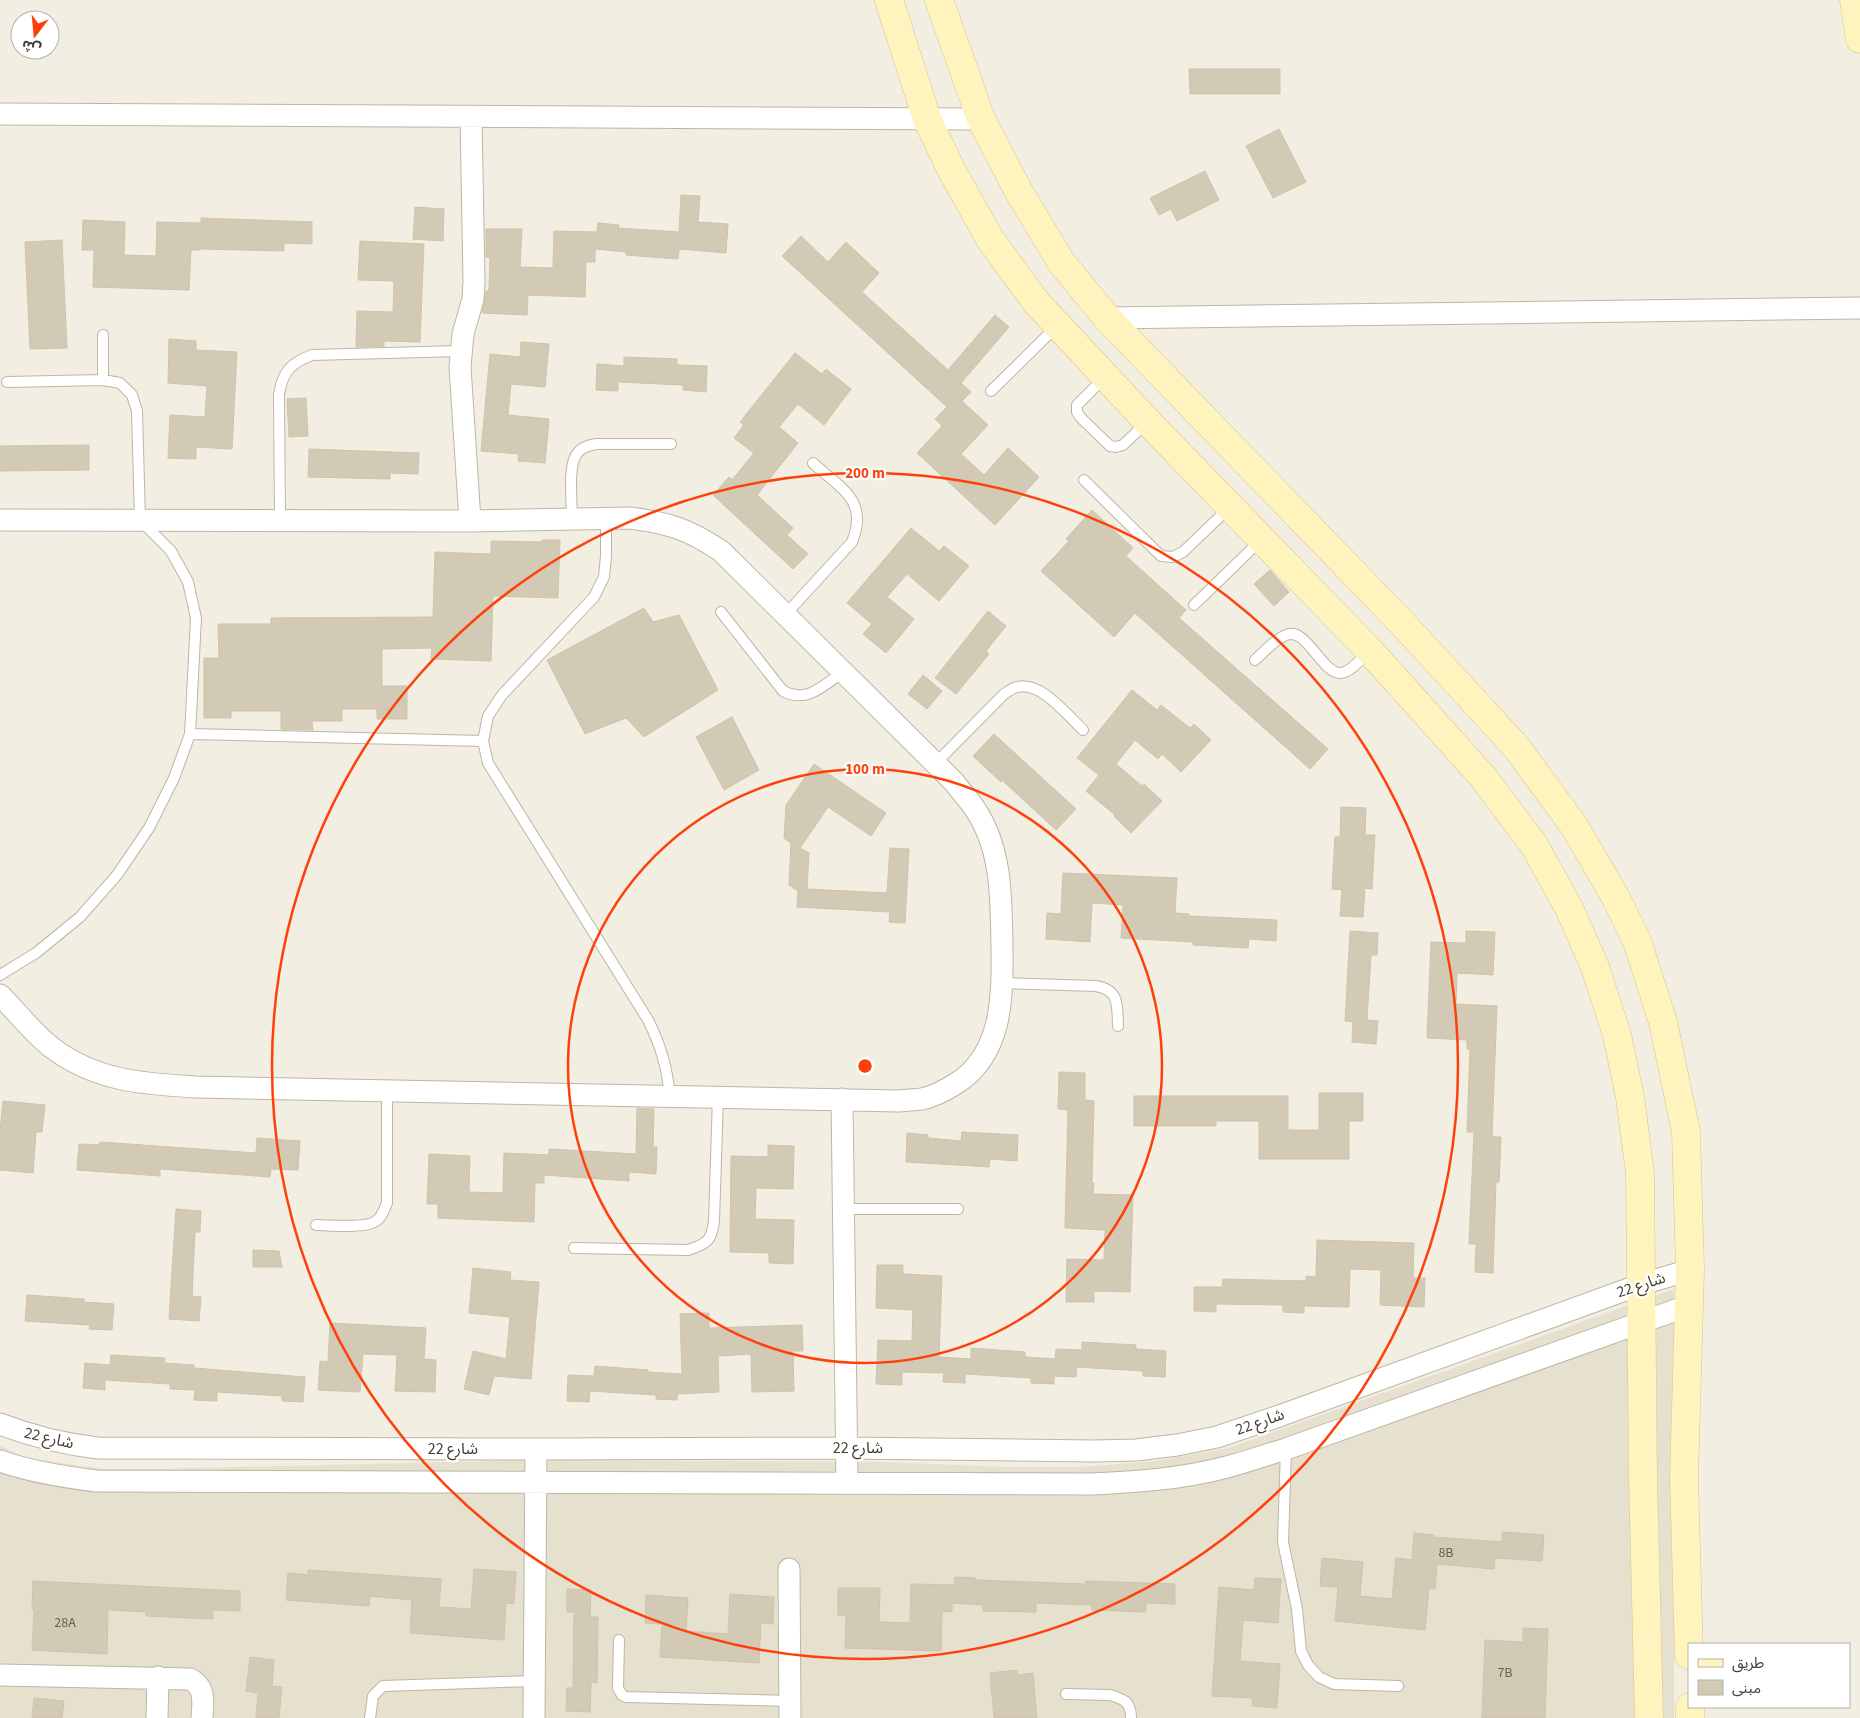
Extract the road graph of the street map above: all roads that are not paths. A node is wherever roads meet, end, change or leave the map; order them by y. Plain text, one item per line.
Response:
1 (889, 0) edge
2 (939, 0) edge
3 (0, 114) edge
4 (471, 117) junction
5 (927, 119) junction
6 (981, 119) junction
7 (1860, 308) edge
8 (1108, 318) junction
9 (1058, 326) junction
10 (103, 334) dead end
11 (460, 350) junction
12 (1105, 377) junction
13 (103, 380) junction
14 (7, 382) dead end
15 (991, 391) dead end
16 (1148, 422) junction
17 (671, 444) dead end
18 (813, 463) dead end
19 (1084, 480) dead end
20 (1230, 507) junction
21 (572, 518) junction
22 (606, 518) junction
23 (0, 520) edge
24 (140, 520) junction
25 (280, 520) junction
26 (470, 521) junction
27 (1262, 539) junction
28 (1194, 605) dead end
29 (721, 612) dead end
30 (785, 615) junction
31 (1370, 651) junction
32 (1255, 660) dead end
33 (843, 672) junction
34 (1083, 730) dead end
35 (190, 734) junction
36 (483, 741) junction
37 (935, 764) junction
38 (0, 975) edge
39 (1002, 983) junction
40 (0, 995) edge
41 (1118, 1026) dead end
42 (387, 1090) junction
43 (670, 1096) junction
44 (718, 1097) junction
45 (842, 1099) junction
46 (843, 1209) junction
47 (958, 1209) dead end
48 (316, 1225) dead end
49 (574, 1248) dead end
50 (1690, 1270) junction
51 (1642, 1284) junction
52 (1690, 1305) junction
53 (1642, 1321) junction
54 (0, 1424) edge
55 (846, 1448) junction
56 (536, 1449) junction
57 (1286, 1449) junction
58 (0, 1460) edge
59 (536, 1482) junction
60 (846, 1483) junction
61 (789, 1569) dead end
62 (619, 1640) dead end
63 (1689, 1643) edge
64 (0, 1675) edge
65 (158, 1677) junction
66 (534, 1682) junction
67 (1398, 1686) dead end
68 (1066, 1694) dead end
69 (790, 1709) edge
70 (157, 1718) edge
71 (202, 1718) edge
72 (370, 1718) edge
73 (534, 1718) edge
74 (1131, 1718) edge
75 (1649, 1718) edge

1 - 5 street
2 - 6 street
3 - 4 street
4 - 5 street
4 - 11 street
5 - 6 street
5 - 9 street
6 - 8 street
7 - 8 street
8 - 50 street
9 - 12 street
9 - 15 lane
10 - 13 lane
11 - 25 lane
11 - 26 street
12 - 16 street
12 - 16 lane
13 - 14 lane
13 - 24 lane
16 - 20 street
17 - 21 lane
18 - 30 lane
19 - 20 lane
20 - 27 street
21 - 22 street
21 - 26 street
22 - 30 street
22 - 36 lane
23 - 24 street
24 - 25 street
24 - 35 lane
25 - 26 street
27 - 28 lane
27 - 31 street
29 - 33 lane
30 - 33 street
31 - 32 lane
31 - 51 street
33 - 37 street
34 - 37 lane
35 - 36 lane
35 - 38 lane
36 - 43 lane
37 - 39 street
39 - 41 lane
39 - 45 street
40 - 42 street
42 - 43 street
42 - 48 lane
43 - 44 street
44 - 45 street
44 - 49 lane
45 - 46 street
46 - 47 lane
46 - 55 street
50 - 51 street, شارع 22
50 - 52 street
51 - 53 street
51 - 55 street, شارع 22
52 - 53 street, شارع 22
52 - 63 street
53 - 57 street, شارع 22
53 - 75 street
54 - 56 street, شارع 22
55 - 56 street, شارع 22
55 - 60 street
56 - 59 street
57 - 60 street, شارع 22
57 - 67 lane
58 - 59 street, شارع 22
59 - 60 street, شارع 22
59 - 66 street
61 - 69 street
62 - 69 lane
64 - 65 street
65 - 70 street
65 - 71 street
66 - 72 lane
66 - 73 street
68 - 74 lane

